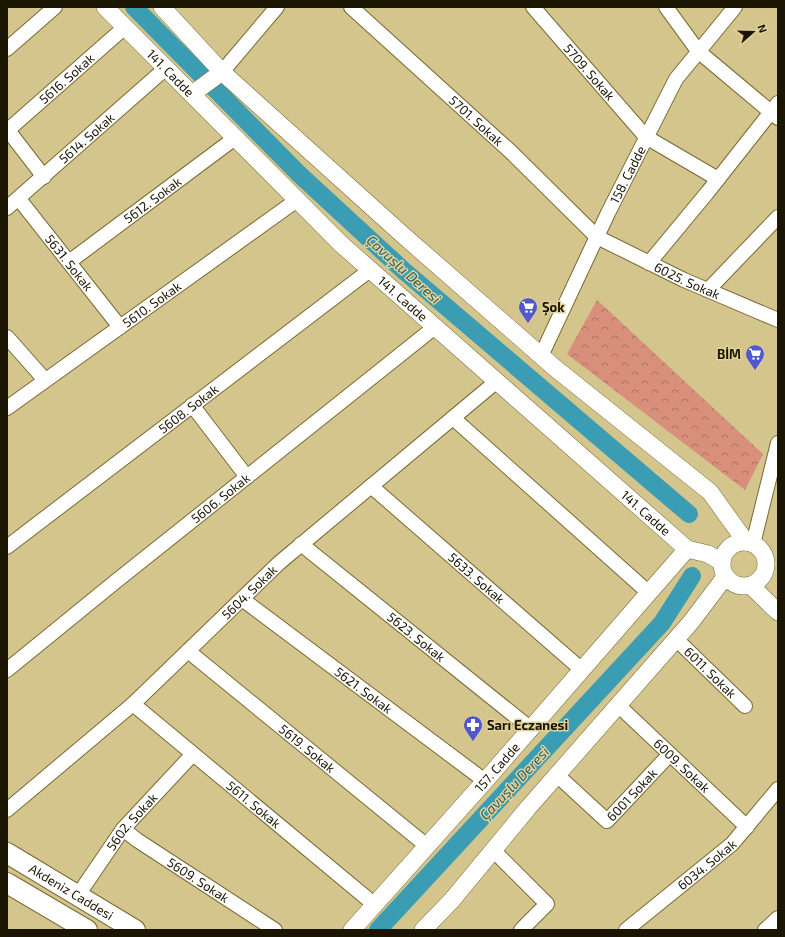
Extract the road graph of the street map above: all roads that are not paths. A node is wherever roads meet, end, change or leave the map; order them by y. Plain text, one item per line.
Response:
1 (55, 7) edge
2 (105, 7) edge
3 (162, 7) edge
4 (276, 7) edge
5 (351, 7) edge
6 (533, 7) edge
7 (666, 7) edge
8 (735, 7) edge
9 (125, 27) junction
10 (7, 49) edge
11 (698, 51) junction
12 (166, 68) junction
13 (221, 73) junction
14 (192, 94) junction
15 (776, 111) edge
16 (7, 130) edge
17 (646, 137) junction
18 (235, 138) junction
19 (44, 177) junction
20 (718, 179) junction
21 (19, 199) junction
22 (297, 200) junction
23 (7, 208) edge
24 (778, 217) edge
25 (598, 237) junction
26 (69, 262) junction
27 (649, 263) junction
28 (370, 270) junction
29 (708, 290) junction
30 (778, 320) edge
31 (120, 327) junction
32 (435, 327) junction
33 (7, 336) edge
34 (541, 356) junction
35 (45, 380) junction
36 (497, 381) junction
37 (192, 405) junction
38 (7, 408) edge
39 (453, 418) junction
40 (778, 443) edge
41 (247, 476) junction
42 (371, 486) junction
43 (749, 543) junction
44 (301, 544) junction
45 (7, 547) edge
46 (687, 549) junction
47 (766, 562) junction
48 (723, 569) junction
49 (778, 578) edge
50 (751, 586) junction
51 (649, 593) junction
52 (242, 599) junction
53 (778, 612) edge
54 (676, 639) junction
55 (188, 651) junction
56 (7, 670) edge
57 (582, 670) junction
58 (133, 704) junction
59 (618, 705) junction
60 (745, 706) dead end
61 (531, 729) junction
62 (192, 754) junction
63 (670, 754) junction
64 (557, 775) junction
65 (485, 782) junction
66 (778, 789) edge
67 (7, 810) edge
68 (747, 826) junction
69 (123, 829) junction
70 (427, 846) junction
71 (493, 850) junction
72 (7, 853) edge
73 (7, 883) edge
74 (78, 895) junction
75 (375, 905) junction
76 (778, 918) edge
77 (86, 930) edge
78 (135, 930) edge
79 (275, 930) edge
80 (352, 930) edge
81 (423, 930) edge
82 (521, 930) edge
83 (626, 930) edge
84 (765, 930) edge

1 - 10 street
2 - 9 street, 141. Cadde
3 - 13 street
4 - 13 street
5 - 25 street, 5701. Sokak
6 - 17 street, 5709. Sokak
7 - 11 street
8 - 11 street, 158. Cadde
9 - 12 street, 141. Cadde
9 - 16 street, 5616. Sokak
11 - 15 street
11 - 17 street, 158. Cadde
12 - 14 street, 141. Cadde
12 - 19 street, 5614. Sokak
13 - 14 street
13 - 34 street
14 - 18 street, 141. Cadde
15 - 20 street
16 - 19 street
17 - 20 street, 5709. Sokak
17 - 25 street, 158. Cadde
18 - 22 street, 141. Cadde
18 - 26 street, 5612. Sokak
19 - 21 street, 5614. Sokak
20 - 27 street
21 - 23 street, 5614. Sokak
21 - 26 street, 5631. Sokak
22 - 28 street, 141. Cadde
22 - 31 street, 5610. Sokak
24 - 29 street
25 - 27 street, 6025. Sokak
25 - 34 street, 158. Cadde
26 - 31 street, 5631. Sokak
27 - 29 street, 6025. Sokak
28 - 32 street, 141. Cadde
28 - 37 street, 5608. Sokak
29 - 30 street, 6025. Sokak
31 - 35 street, 5610. Sokak
32 - 36 street, 141. Cadde
32 - 41 street, 5606. Sokak
33 - 35 street
34 - 43 street
35 - 38 street, 5610. Sokak
36 - 39 street, 5604. Sokak
36 - 46 street, 141. Cadde
37 - 41 street
37 - 45 street, 5608. Sokak
39 - 42 street, 5604. Sokak
39 - 51 street
40 - 43 street
41 - 56 street, 5606. Sokak
42 - 44 street, 5604. Sokak
42 - 57 street, 5633. Sokak
43 - 47 street
43 - 48 street
44 - 52 street, 5604. Sokak
44 - 61 street, 5623. Sokak
46 - 48 street, 141. Cadde
46 - 51 street, 157. Cadde
47 - 49 street
47 - 50 street
48 - 50 street
48 - 54 street
50 - 53 street
51 - 57 street, 157. Cadde
52 - 55 street, 5604. Sokak
52 - 65 street, 5621. Sokak
54 - 59 street
54 - 60 street, 6011. Sokak
55 - 58 street, 5604. Sokak
55 - 70 street, 5619. Sokak
57 - 61 street, 157. Cadde
58 - 62 street, 5611. Sokak
58 - 67 street, 5604. Sokak
59 - 63 street, 6009. Sokak
59 - 64 street
61 - 65 street, 157. Cadde
62 - 69 street, 5602. Sokak
62 - 75 street, 5611. Sokak
63 - 64 street, 6001 Sokak
63 - 68 street, 6009. Sokak
64 - 71 street
65 - 70 street, 157. Cadde
66 - 68 street, 6034. Sokak
68 - 83 street, 6034. Sokak
69 - 74 street, 5602. Sokak
69 - 79 street, 5609. Sokak
70 - 75 street, 157. Cadde
71 - 81 street
71 - 82 street
72 - 74 main road, Akdeniz Caddesi
73 - 77 main road, Akdeniz Caddesi
74 - 78 main road, Akdeniz Caddesi
75 - 80 street, 157. Cadde
76 - 84 street

